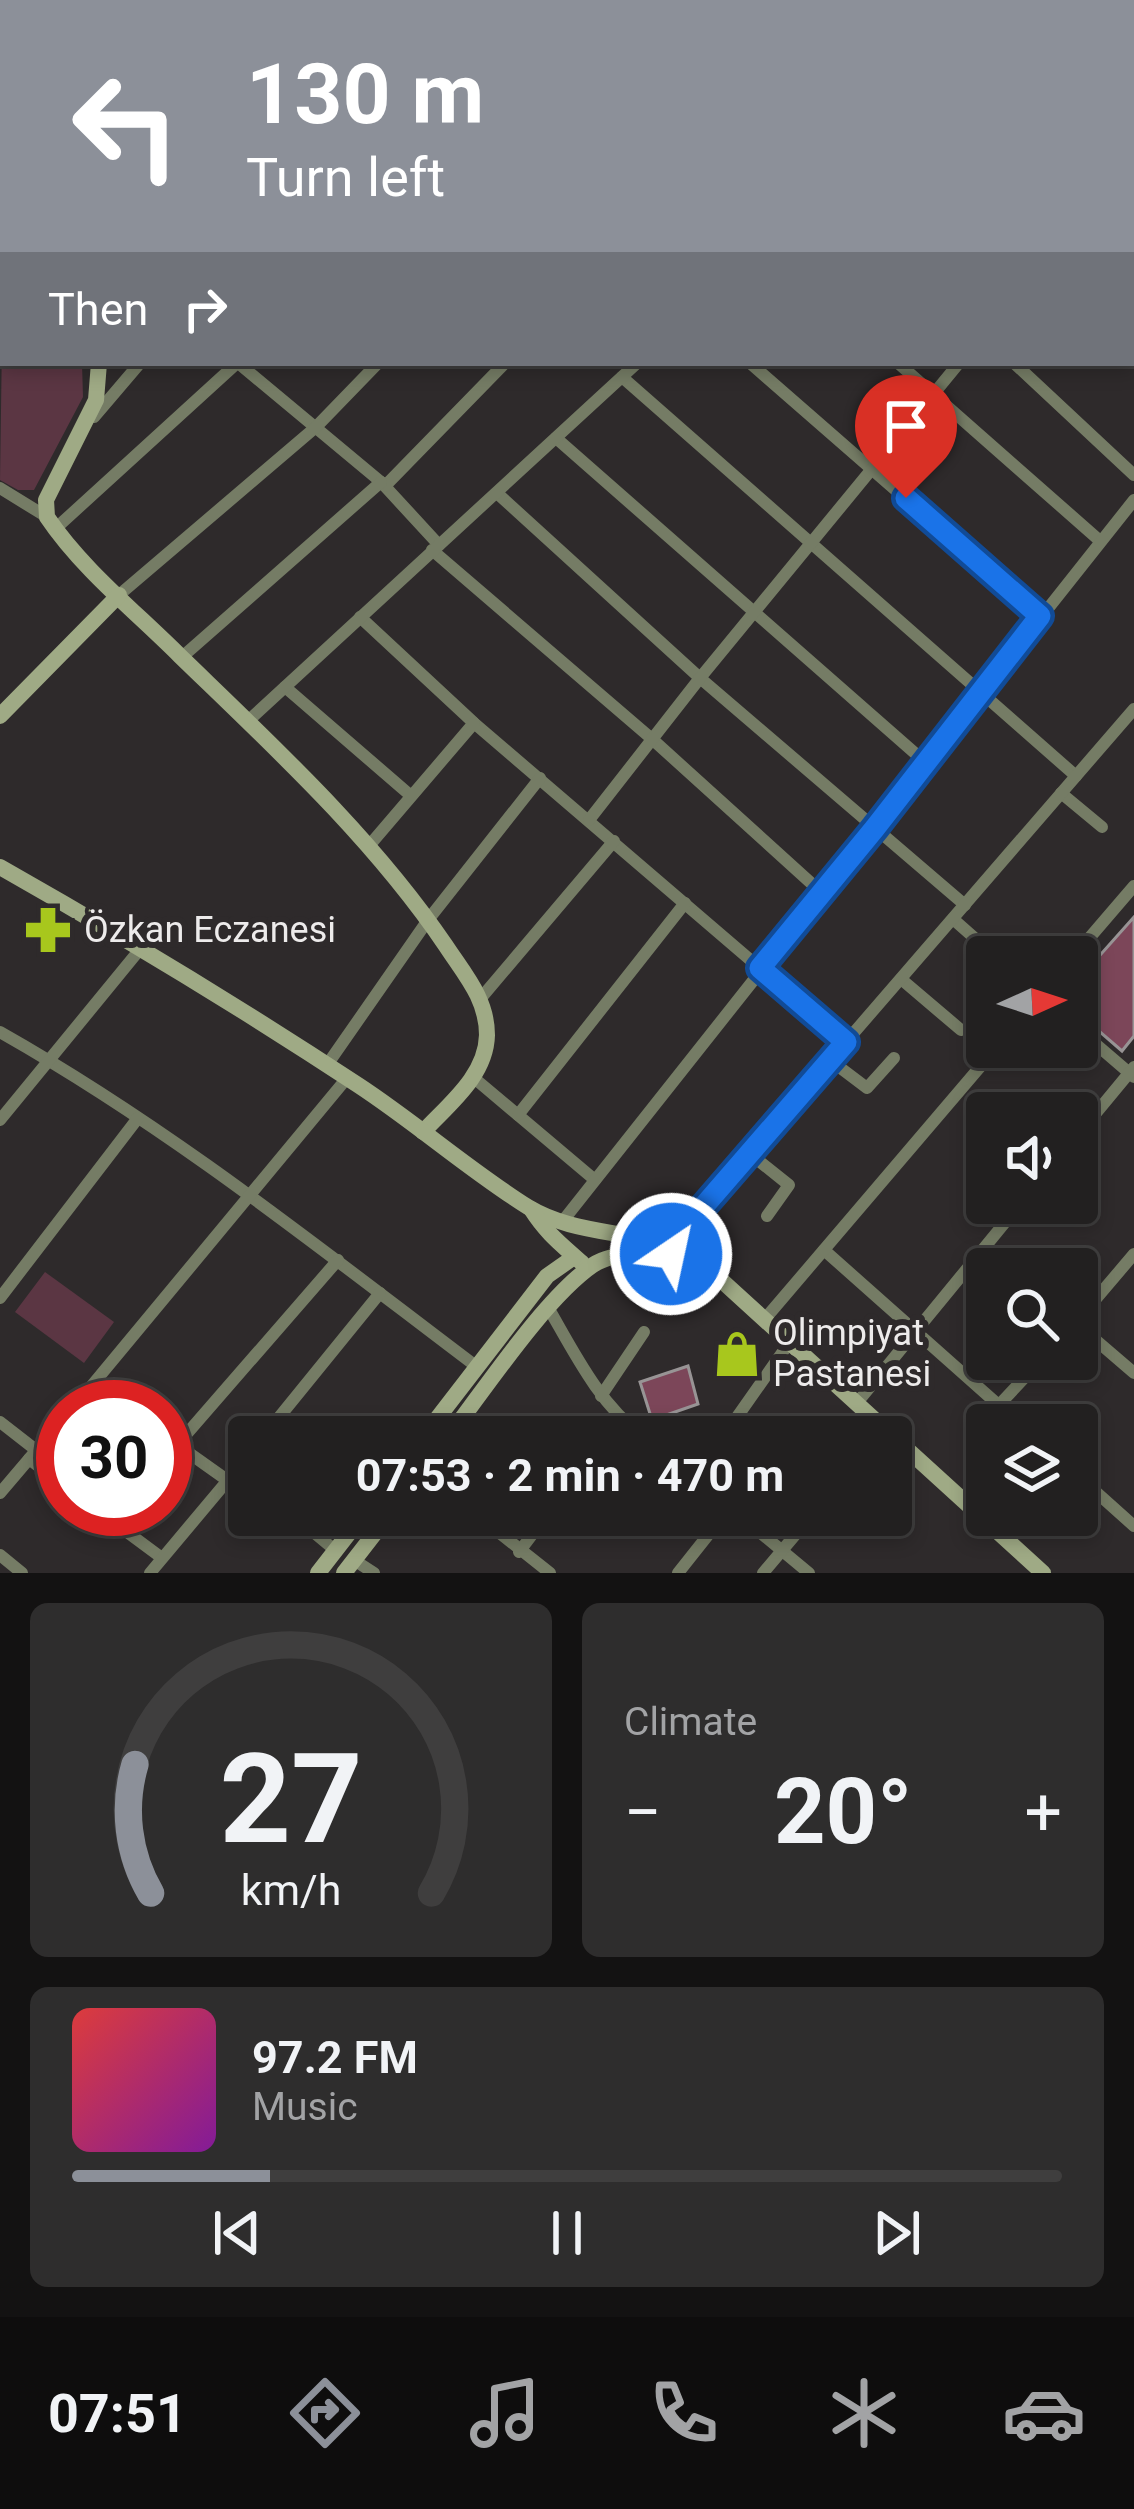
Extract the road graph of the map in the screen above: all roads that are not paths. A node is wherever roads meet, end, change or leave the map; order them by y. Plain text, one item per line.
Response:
1 (99, 366) edge
2 (137, 366) edge
3 (234, 366) edge
4 (375, 366) edge
5 (502, 366) edge
6 (634, 366) edge
7 (753, 366) edge
8 (901, 366) edge
9 (957, 366) edge
10 (1017, 366) edge
11 (255, 368) edge
12 (622, 377) junction
13 (935, 395) junction
14 (85, 426) junction
15 (316, 427) junction
16 (556, 438) junction
17 (872, 469) junction
18 (1134, 475) edge
19 (383, 484) junction
20 (0, 488) edge
21 (498, 494) junction
22 (1134, 500) edge
23 (51, 523) junction
24 (1099, 541) junction
25 (812, 542) junction
26 (436, 548) junction
27 (118, 596) junction
28 (755, 613) junction
29 (1040, 616) junction
30 (360, 617) junction
31 (182, 657) junction
32 (700, 678) junction
33 (285, 687) junction
34 (983, 691) junction
35 (1134, 710) edge
36 (0, 716) edge
37 (248, 722) junction
38 (474, 723) junction
39 (652, 739) junction
40 (925, 762) junction
41 (1076, 776) junction
42 (540, 778) junction
43 (1061, 794) junction
44 (410, 795) junction
45 (590, 820) junction
46 (1102, 827) dead end
47 (875, 828) junction
48 (614, 841) junction
49 (368, 847) junction
50 (0, 867) edge
51 (1134, 886) edge
52 (822, 893) junction
53 (685, 903) junction
54 (964, 905) junction
55 (953, 919) junction
56 (428, 920) junction
57 (972, 936) edge
58 (1091, 936) edge
59 (141, 948) junction
60 (760, 968) junction
61 (901, 979) junction
62 (481, 998) junction
63 (961, 1030) dead end
64 (0, 1032) edge
65 (846, 1042) junction
66 (1098, 1045) edge
67 (894, 1058) dead end
68 (48, 1059) junction
69 (830, 1060) junction
70 (327, 1065) junction
71 (979, 1068) edge
72 (1132, 1073) edge
73 (347, 1078) junction
74 (473, 1078) junction
75 (1098, 1112) edge
76 (518, 1115) junction
77 (138, 1118) junction
78 (0, 1120) edge
79 (423, 1132) junction
80 (749, 1153) junction
81 (595, 1180) junction
82 (248, 1192) junction
83 (530, 1208) junction
84 (767, 1216) dead end
85 (1004, 1224) edge
86 (571, 1226) junction
87 (604, 1232) junction
88 (550, 1239) junction
89 (671, 1249) junction
90 (824, 1250) junction
91 (573, 1254) junction
92 (1134, 1254) edge
93 (338, 1260) junction
94 (598, 1262) junction
95 (547, 1276) junction
96 (380, 1293) junction
97 (0, 1298) edge
98 (1098, 1298) edge
99 (549, 1309) junction
100 (764, 1320) junction
101 (916, 1329) junction
102 (644, 1332) dead end
103 (1098, 1341) edge
104 (789, 1343) junction
105 (477, 1367) junction
106 (1134, 1373) edge
107 (97, 1380) edge
108 (1023, 1380) edge
109 (601, 1396) junction
110 (856, 1404) junction
111 (997, 1404) edge
112 (1001, 1404) edge
113 (280, 1416) edge
114 (439, 1416) edge
115 (465, 1416) edge
116 (617, 1416) edge
117 (738, 1416) edge
118 (865, 1416) edge
119 (192, 1417) edge
120 (0, 1422) edge
121 (36, 1451) edge
122 (192, 1452) edge
123 (33, 1455) junction
124 (36, 1458) edge
125 (912, 1461) edge
126 (228, 1472) edge
127 (228, 1479) edge
128 (0, 1493) edge
129 (1098, 1494) edge
130 (1134, 1526) edge
131 (132, 1536) edge
132 (318, 1536) edge
133 (347, 1536) edge
134 (373, 1536) edge
135 (501, 1536) edge
136 (531, 1536) edge
137 (707, 1536) edge
138 (763, 1536) edge
139 (795, 1536) edge
140 (336, 1551) junction
141 (519, 1552) junction
142 (782, 1553) junction
143 (0, 1555) edge
144 (162, 1558) junction
145 (349, 1567) edge
146 (22, 1573) edge
147 (150, 1573) edge
148 (318, 1573) edge
149 (374, 1573) edge
150 (550, 1573) edge
151 (678, 1573) edge
152 (763, 1573) edge
153 (808, 1573) edge
154 (1043, 1573) edge

1 - 14 main road
2 - 14 street
3 - 23 street
4 - 15 street
5 - 19 street
6 - 12 street
7 - 17 street
8 - 13 street
9 - 13 street
10 - 18 street
11 - 15 street
12 - 16 street
12 - 25 street
13 - 17 street
13 - 24 street
14 - 23 main road
15 - 19 street
15 - 27 street
16 - 21 street
16 - 28 street
17 - 25 street
17 - 29 street
19 - 26 street
19 - 31 street
20 - 23 street
21 - 26 street
21 - 32 street
22 - 24 street
23 - 27 main road
24 - 29 street
25 - 28 street
25 - 34 street
26 - 30 street
26 - 39 street
27 - 31 main road
27 - 36 main road
28 - 32 street
28 - 40 street
29 - 34 street
30 - 33 street
30 - 38 street
31 - 37 main road
32 - 39 street
32 - 47 street
33 - 37 street
33 - 44 street
34 - 40 street
34 - 41 street
35 - 41 street
37 - 49 main road
38 - 42 street
38 - 44 street
39 - 45 street
39 - 52 street
40 - 47 street
41 - 43 street
42 - 45 street
42 - 56 street
43 - 46 street
43 - 54 street
44 - 49 street
45 - 48 street
47 - 52 street
47 - 54 street
48 - 53 street
48 - 62 street
49 - 56 main road
50 - 59 main road
51 - 58 street
52 - 60 street
53 - 60 street
53 - 76 street
54 - 55 street
55 - 57 street
55 - 61 street
56 - 62 main road
56 - 70 street
59 - 68 street
59 - 70 main road
60 - 65 street
60 - 81 street
61 - 63 street
61 - 65 street
62 - 74 main road
64 - 68 street
65 - 69 street
66 - 72 street
67 - 69 street
68 - 77 street
68 - 78 street
69 - 80 street
70 - 73 main road
71 - 90 street
72 - 75 street
73 - 79 main road
73 - 82 street
74 - 76 street
74 - 79 main road
76 - 81 street
77 - 82 street
77 - 97 street
79 - 83 main road
80 - 84 street
80 - 89 street
81 - 86 street
82 - 93 street
82 - 107 street
83 - 86 main road
83 - 88 main road
85 - 101 street
86 - 87 main road
86 - 91 main road
87 - 89 main road
87 - 94 main road
88 - 91 main road
88 - 95 main road
89 - 94 main road
89 - 100 main road
90 - 100 street
90 - 101 street
91 - 94 main road
91 - 95 main road
92 - 98 street
93 - 96 street
93 - 119 street
94 - 99 main road
95 - 105 main road
96 - 105 street
96 - 113 street
99 - 109 street
99 - 115 main road
100 - 104 main road
101 - 110 street
101 - 111 street
102 - 109 street
103 - 106 street
104 - 110 main road
104 - 117 street
105 - 114 main road
108 - 112 street
109 - 116 street
110 - 118 main road
120 - 123 street
121 - 123 street
122 - 126 street
123 - 124 street
123 - 128 street
125 - 154 main road
127 - 144 street
129 - 130 street
131 - 144 street
132 - 140 street
133 - 140 main road
134 - 145 main road
135 - 141 street
136 - 141 street
137 - 151 street
138 - 142 street
139 - 142 street
140 - 148 main road
141 - 150 street
142 - 152 street
142 - 153 street
143 - 146 street
144 - 147 street
145 - 149 street

